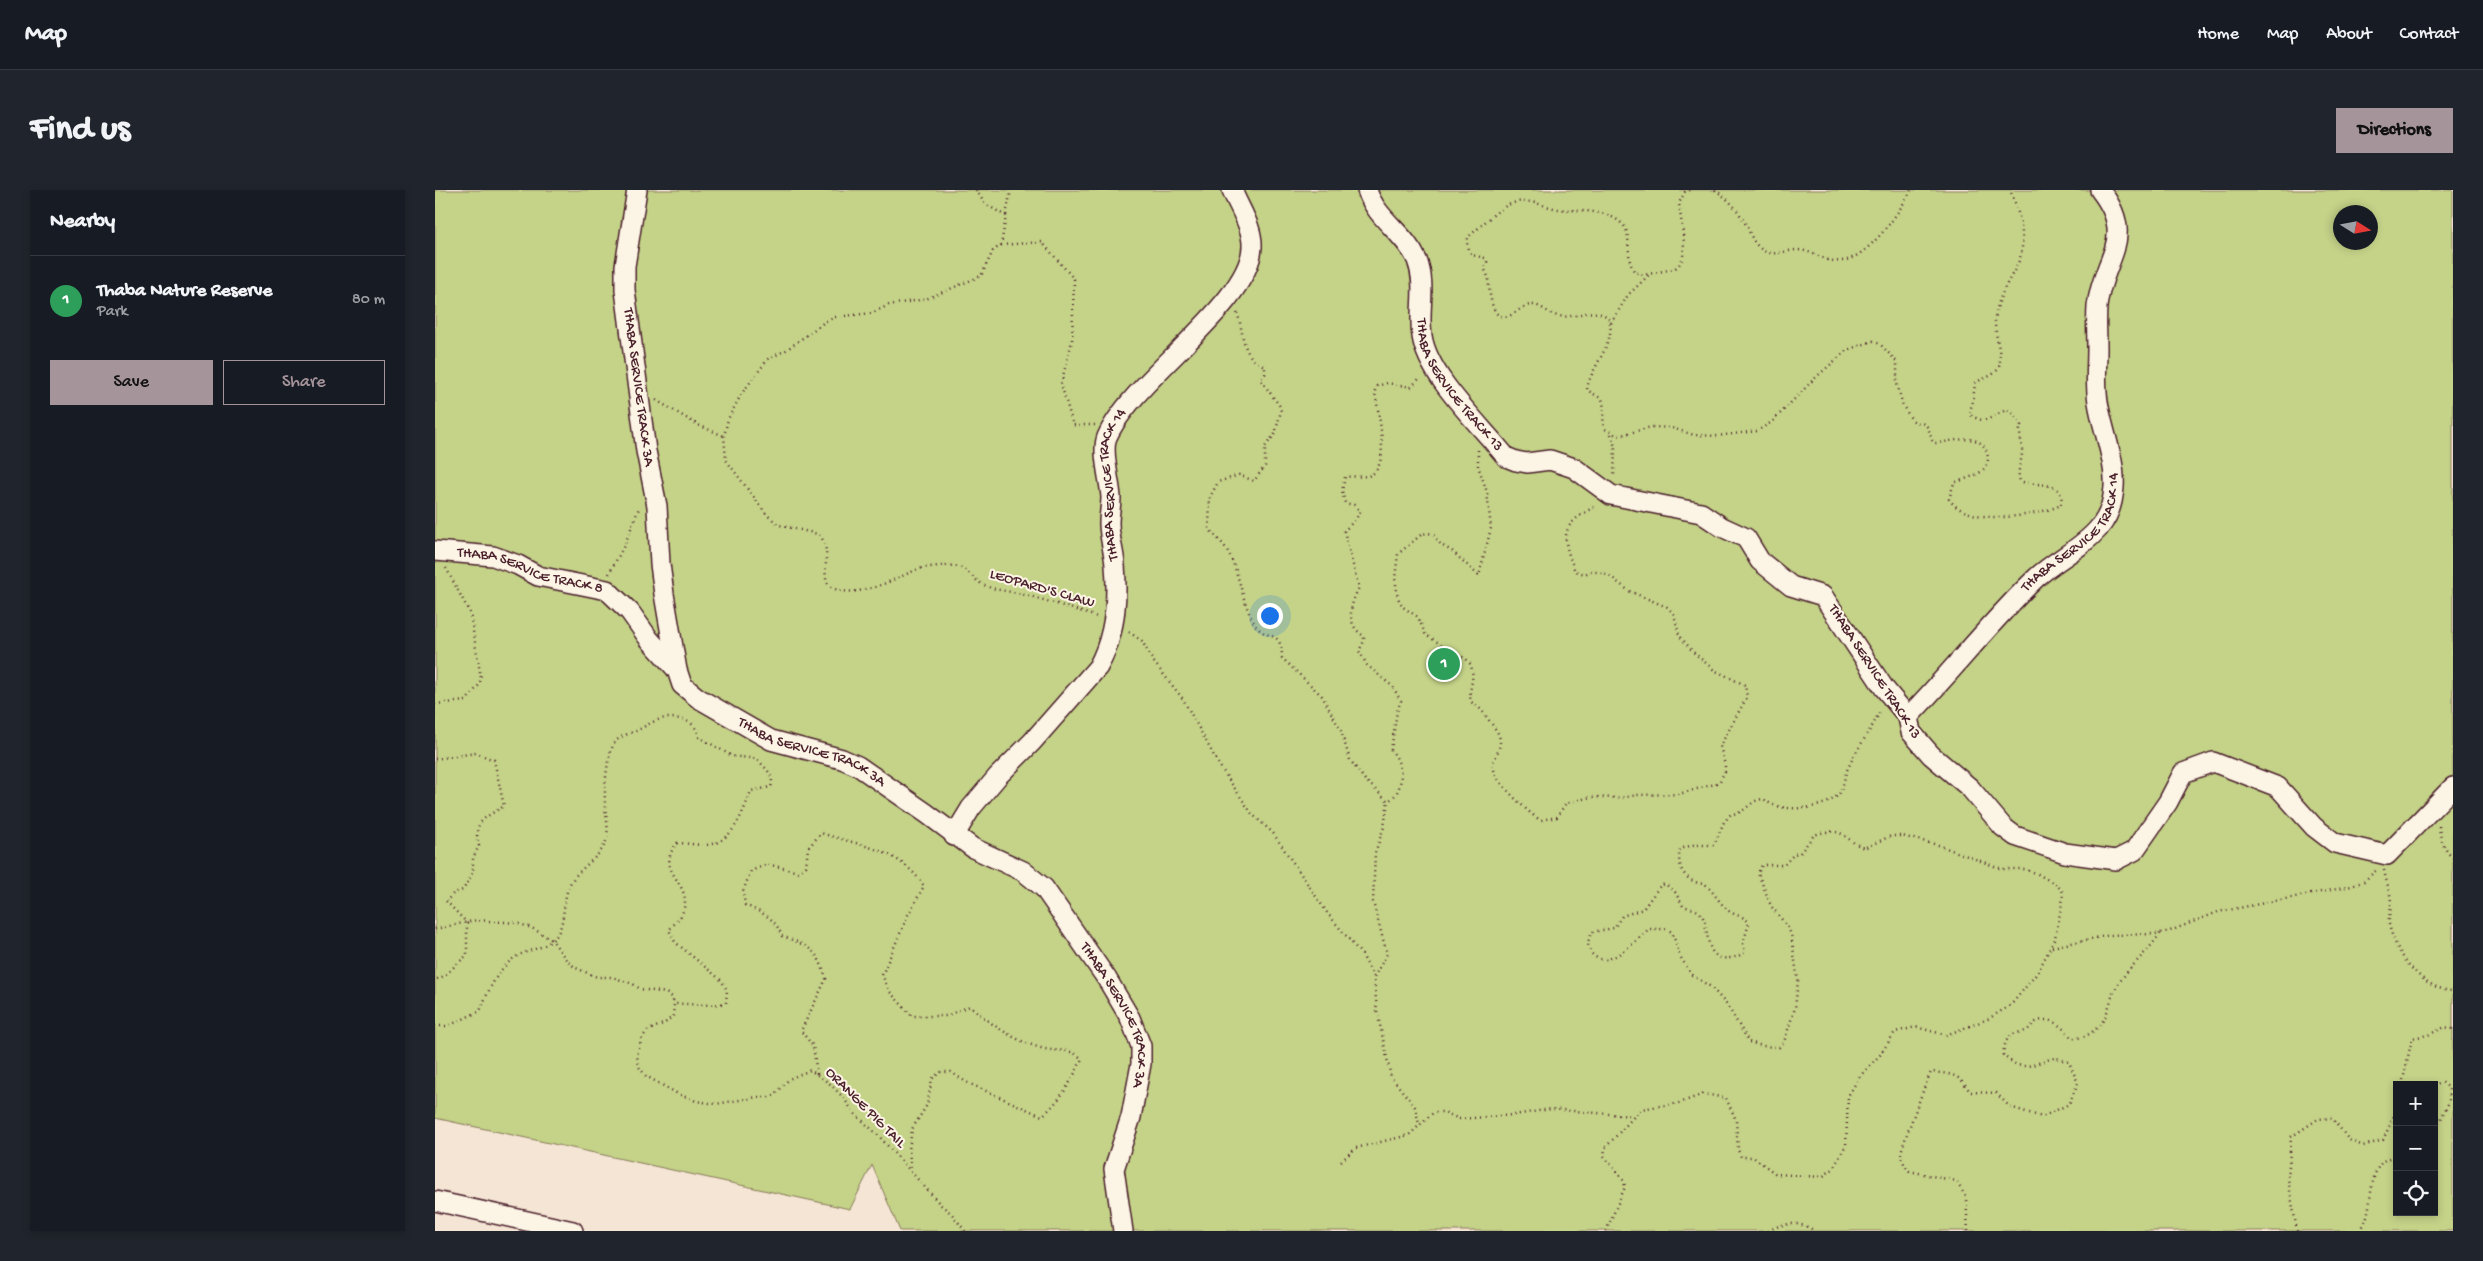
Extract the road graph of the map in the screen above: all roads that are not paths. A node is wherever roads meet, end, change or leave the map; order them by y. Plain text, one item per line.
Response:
1 (637, 190) edge
2 (1233, 190) edge
3 (1367, 190) edge
4 (2101, 190) edge
5 (439, 558) edge
6 (677, 670) junction
7 (1908, 717) junction
8 (2453, 788) edge
9 (954, 836) junction
10 (436, 1205) edge
11 (573, 1231) edge
12 (1123, 1231) edge

1 - 6 street, THABA SERVICE TRACK 3A
2 - 9 street, THABA SERVICE TRACK 14
3 - 7 street, THABA SERVICE TRACK 13
4 - 7 street, THABA SERVICE TRACK 14
5 - 6 street, THABA SERVICE TRACK 8
6 - 9 street, THABA SERVICE TRACK 3A
7 - 8 street, THABA SERVICE TRACK 13
9 - 12 street, THABA SERVICE TRACK 3A
10 - 11 street

